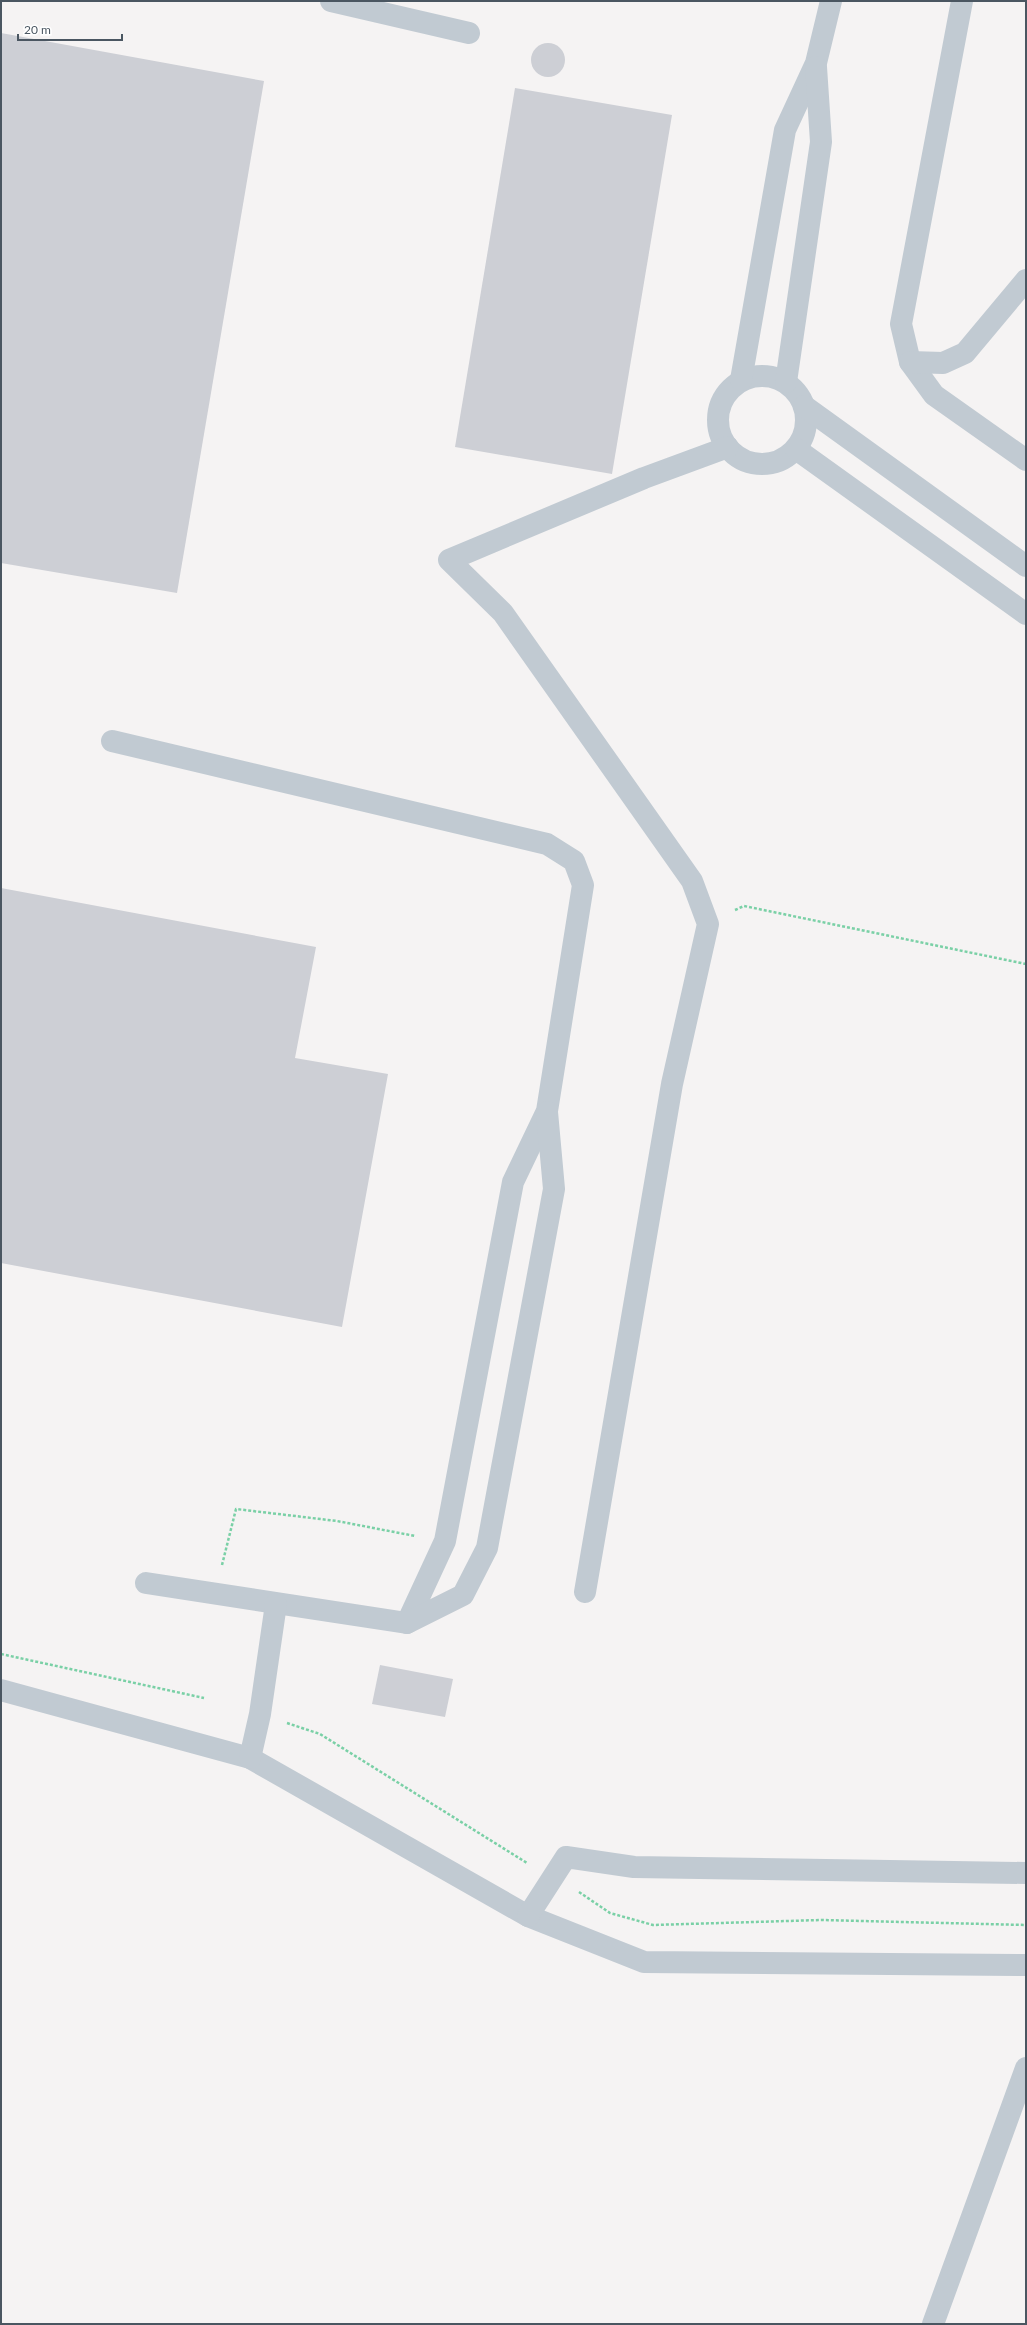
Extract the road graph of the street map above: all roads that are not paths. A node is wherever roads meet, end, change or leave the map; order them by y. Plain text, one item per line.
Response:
1 (331, 1) edge
2 (831, 1) edge
3 (962, 1) edge
4 (469, 32) dead end
5 (816, 63) junction
6 (1026, 280) edge
7 (910, 362) junction
8 (742, 380) junction
9 (786, 382) junction
10 (804, 406) junction
11 (728, 447) junction
12 (796, 449) junction
13 (1026, 460) edge
14 (1026, 566) edge
15 (1026, 614) edge
16 (112, 741) dead end
17 (547, 1110) junction
18 (146, 1583) dead end
19 (585, 1592) dead end
20 (276, 1604) junction
21 (407, 1623) junction
22 (1, 1690) edge
23 (250, 1758) junction
24 (1026, 1873) edge
25 (528, 1916) junction
26 (1026, 1965) edge
27 (1026, 2068) edge
28 (933, 2324) edge

1 - 4 street
2 - 5 street
3 - 7 street
5 - 8 street
5 - 9 street
6 - 7 street
7 - 13 street
8 - 9 street
8 - 11 street
9 - 10 street
10 - 12 street
10 - 14 street
11 - 12 street
11 - 19 street
12 - 15 street
16 - 17 street
17 - 21 street
17 - 21 street
18 - 20 street
20 - 21 street
20 - 23 street
22 - 23 street
23 - 25 street
24 - 25 street
25 - 26 street
27 - 28 street

